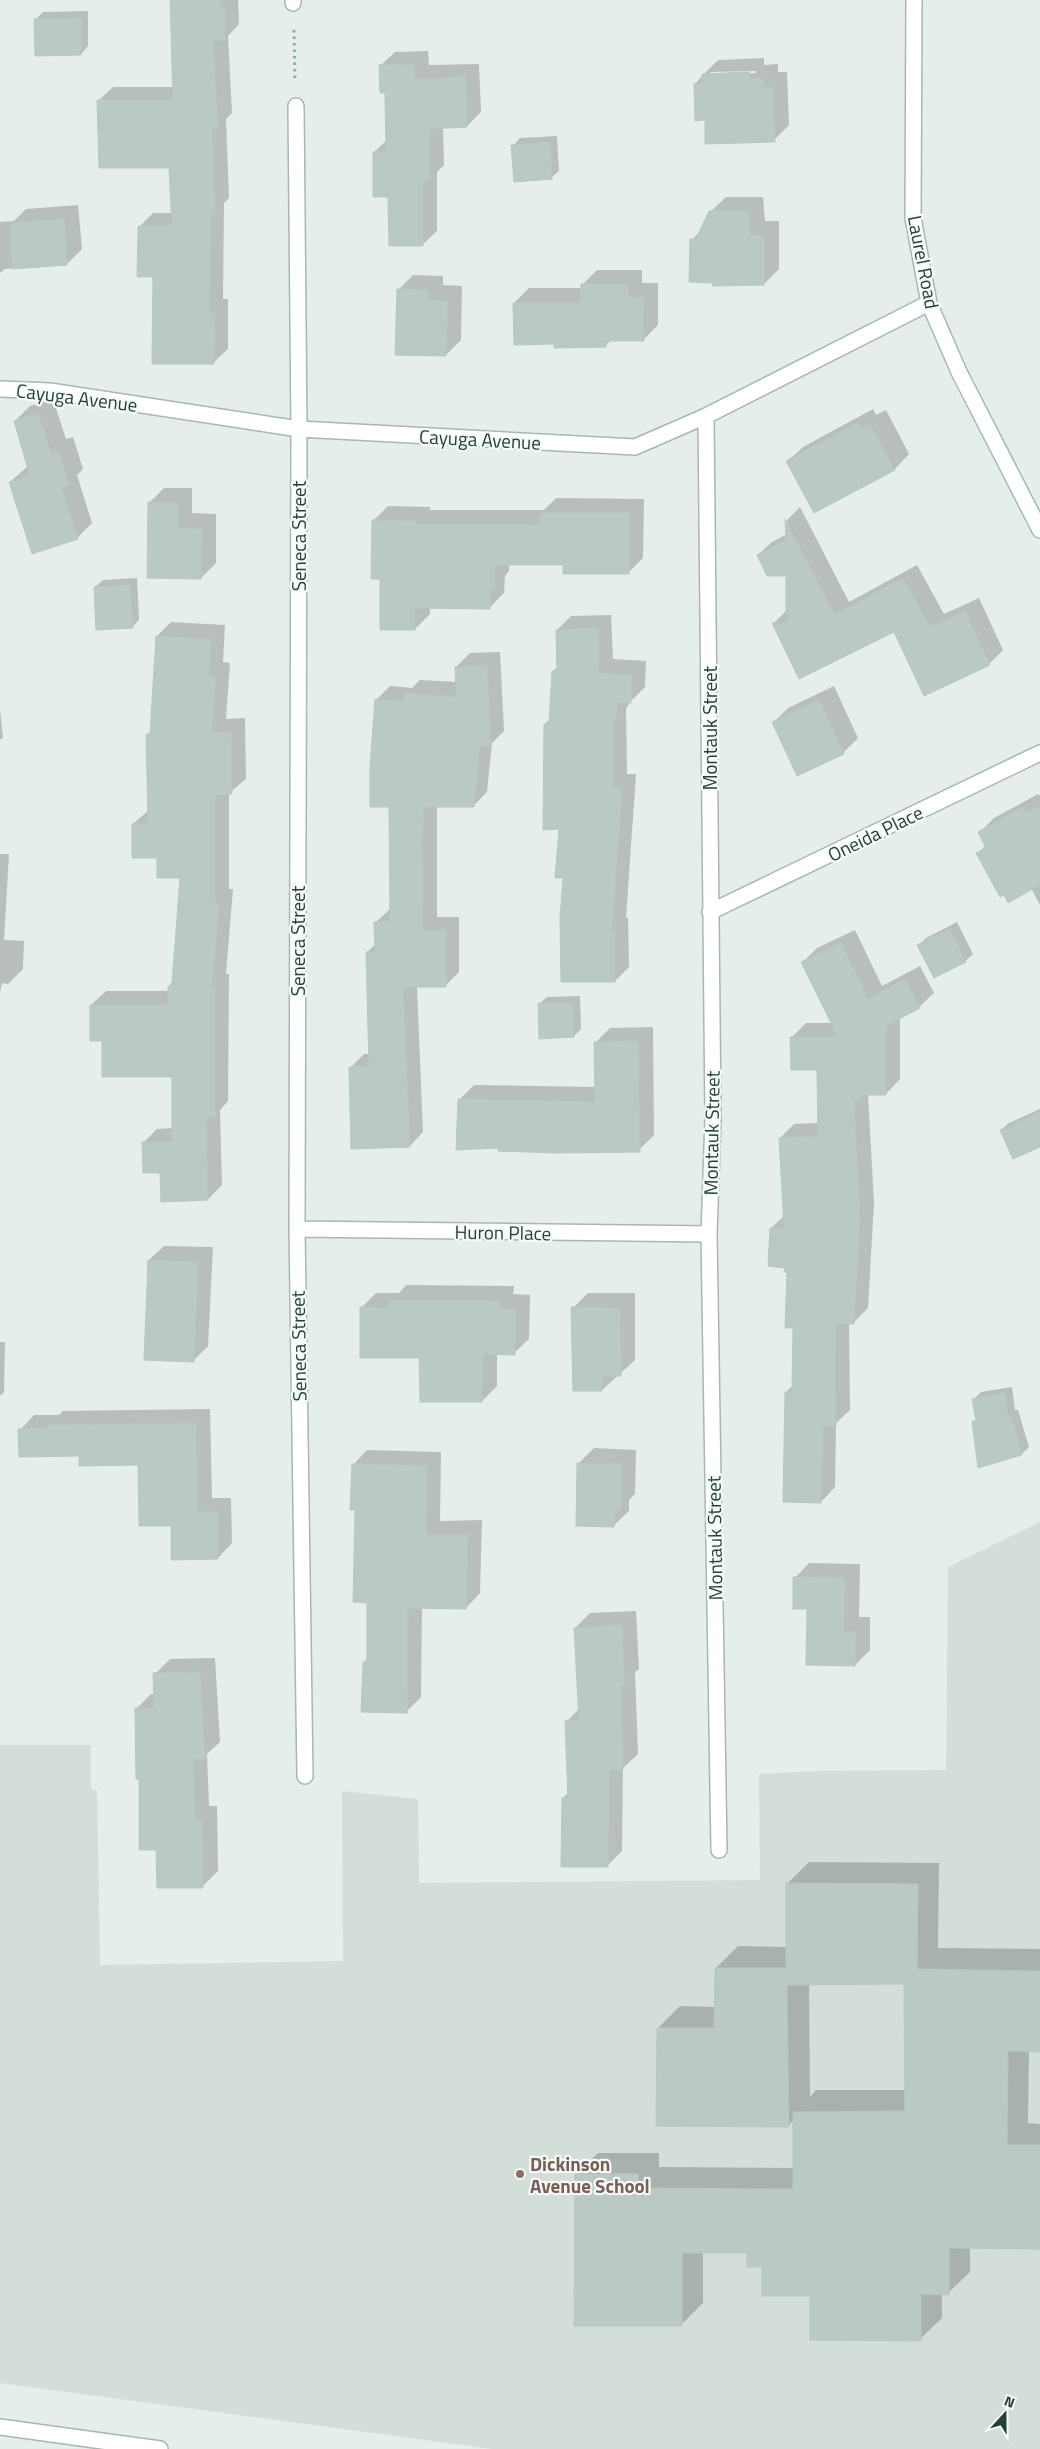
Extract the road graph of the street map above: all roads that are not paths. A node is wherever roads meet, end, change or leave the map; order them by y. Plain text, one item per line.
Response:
1 (914, 0) edge
2 (296, 106) road end
3 (929, 303) junction
4 (0, 389) edge
5 (706, 416) junction
6 (299, 429) junction
7 (1040, 530) edge
8 (1040, 753) edge
9 (710, 912) junction
10 (297, 1229) junction
11 (709, 1234) junction
12 (305, 1776) dead end
13 (719, 1850) dead end
14 (0, 2426) edge
15 (160, 2449) edge

1 - 3 street, Laurel Road
2 - 6 street, Seneca Street
3 - 5 street, Cayuga Avenue
3 - 7 street, Laurel Road
4 - 6 street, Cayuga Avenue
5 - 6 street, Cayuga Avenue
5 - 9 street, Montauk Street
6 - 10 street, Seneca Street
8 - 9 street, Oneida Place
9 - 11 street, Montauk Street
10 - 11 street, Huron Place
10 - 12 street, Seneca Street
11 - 13 street, Montauk Street
14 - 15 street

